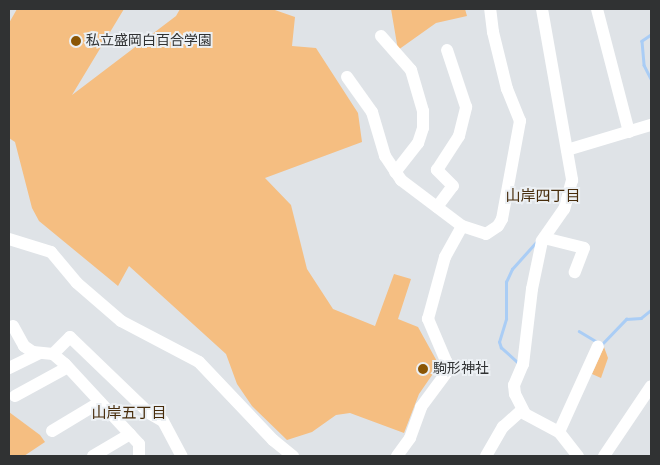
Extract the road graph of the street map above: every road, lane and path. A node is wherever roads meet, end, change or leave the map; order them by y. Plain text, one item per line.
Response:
1 (490, 9) edge
2 (542, 9) edge
3 (597, 9) edge
4 (381, 36) dead end
5 (447, 50) dead end
6 (347, 77) dead end
7 (651, 125) edge
8 (629, 132) junction
9 (567, 150) junction
10 (395, 172) junction
11 (437, 207) junction
12 (462, 226) junction
13 (544, 238) junction
14 (9, 239) edge
15 (575, 272) dead end
16 (13, 326) dead end
17 (598, 346) dead end
18 (46, 354) junction
19 (68, 367) junction
20 (9, 368) edge
21 (651, 386) edge
22 (15, 396) dead end
23 (100, 402) junction
24 (522, 410) junction
25 (52, 431) dead end
26 (559, 432) junction
27 (130, 434) junction
28 (92, 456) edge
29 (139, 456) edge
30 (182, 456) edge
31 (293, 456) edge
32 (397, 456) edge
33 (486, 456) edge
34 (578, 456) edge
35 (604, 456) edge

1 - 12 street
2 - 9 street
3 - 8 street
4 - 10 street
5 - 11 street
6 - 10 street
7 - 8 street
8 - 9 street
9 - 13 street
10 - 11 street
11 - 12 street
12 - 32 street
13 - 15 street
13 - 24 street
14 - 31 street
16 - 18 street
17 - 26 street
18 - 19 street
18 - 20 street
18 - 30 street
19 - 22 street
19 - 23 street
21 - 35 street
23 - 25 street
23 - 27 street
24 - 26 street
24 - 33 street
26 - 34 street
27 - 28 street
27 - 29 street

